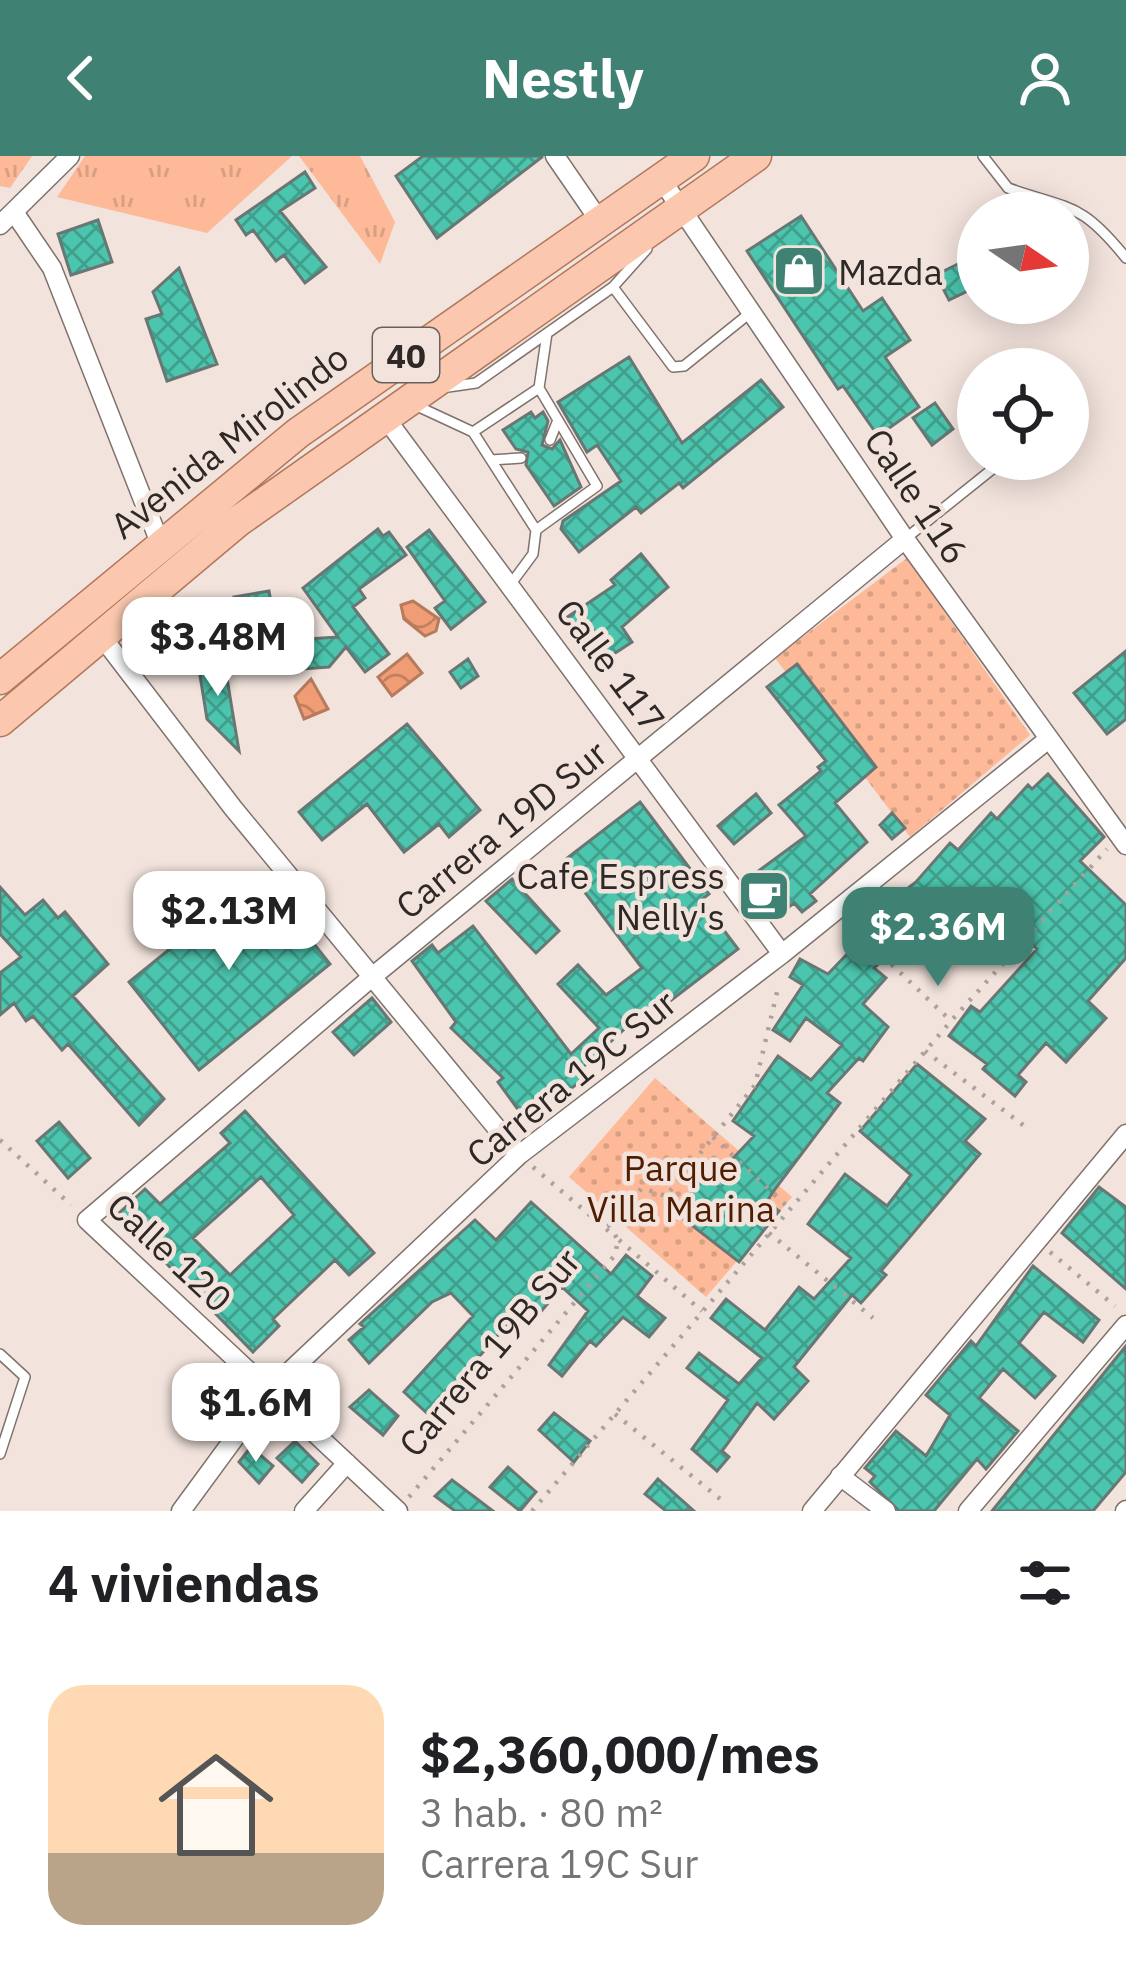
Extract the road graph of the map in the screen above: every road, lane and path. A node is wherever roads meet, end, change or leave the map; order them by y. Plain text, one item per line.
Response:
1 (70, 156) edge
2 (694, 156) edge
3 (756, 156) edge
4 (983, 156) edge
5 (559, 157) edge
6 (668, 164) edge
7 (683, 209) junction
8 (7, 218) edge
9 (599, 220) junction
10 (1126, 258) edge
11 (613, 287) junction
12 (754, 309) junction
13 (547, 333) junction
14 (539, 388) junction
15 (405, 402) junction
16 (558, 420) junction
17 (473, 432) junction
18 (550, 440) dead end
19 (521, 458) dead end
20 (491, 460) junction
21 (978, 480) edge
22 (536, 530) junction
23 (904, 539) junction
24 (160, 543) junction
25 (510, 585) junction
26 (99, 633) junction
27 (0, 679) edge
28 (0, 721) edge
29 (1046, 741) junction
30 (640, 758) junction
31 (1122, 841) edge
32 (836, 911) junction
33 (782, 954) junction
34 (372, 977) junction
35 (951, 1021) junction
36 (925, 1051) junction
37 (1027, 1128) dead end
38 (1126, 1134) edge
39 (713, 1137) junction
40 (0, 1140) edge
41 (519, 1155) junction
42 (790, 1209) junction
43 (87, 1220) junction
44 (769, 1233) junction
45 (616, 1238) junction
46 (1037, 1240) junction
47 (703, 1311) junction
48 (1126, 1315) edge
49 (873, 1318) dead end
50 (1126, 1325) edge
51 (0, 1354) edge
52 (269, 1391) junction
53 (615, 1414) junction
54 (0, 1454) edge
55 (347, 1463) junction
56 (840, 1476) junction
57 (724, 1502) dead end
58 (182, 1511) edge
59 (304, 1511) edge
60 (398, 1511) edge
61 (532, 1511) edge
62 (812, 1511) edge
63 (886, 1511) edge
64 (968, 1511) edge

1 - 8 street
2 - 6 main road, Avenida Mirolindo / 40
3 - 7 main road, Avenida Mirolindo / 40
4 - 10 lane
5 - 9 street
6 - 7 street, Calle 116
6 - 9 main road, Avenida Mirolindo / 40
7 - 11 lane
7 - 12 street, Calle 116
7 - 15 main road, Avenida Mirolindo / 40
8 - 24 street
9 - 24 main road, Avenida Mirolindo / 40
11 - 12 lane
11 - 13 lane
12 - 23 street, Calle 116
13 - 14 lane
13 - 15 lane
14 - 16 lane
14 - 17 lane
15 - 17 lane
15 - 25 street, Calle 117
15 - 26 main road, Avenida Mirolindo / 40
16 - 18 lane
16 - 22 lane
17 - 20 lane
19 - 20 lane
20 - 22 lane
21 - 23 lane
22 - 25 lane
23 - 29 street, Calle 116
23 - 30 street, Carrera 19D Sur
24 - 27 main road, Avenida Mirolindo / 40
25 - 30 street, Calle 117
26 - 28 main road, Avenida Mirolindo / 40
26 - 34 street
29 - 31 street, Calle 116
29 - 32 street, Carrera 19C Sur
30 - 33 street, Calle 117
30 - 34 street, Carrera 19D Sur
31 - 35 path
32 - 33 street, Carrera 19C Sur
32 - 35 path
33 - 39 path, Carrera 19B Sur
33 - 41 street, Carrera 19C Sur
34 - 41 street
34 - 43 street, Carrera 19D Sur
35 - 36 path
36 - 37 path
36 - 42 path
38 - 46 street
39 - 42 path
39 - 45 path, Carrera 19B Sur
40 - 43 path, Calle 120
41 - 45 path
41 - 52 street, Carrera 19C Sur
42 - 44 path
43 - 52 street, Calle 120
44 - 47 path
44 - 49 path
45 - 47 path
45 - 60 path, Carrera 19B Sur
46 - 48 path
46 - 56 street
47 - 53 path
50 - 64 street
51 - 54 lane
52 - 55 street, Calle 120
52 - 58 street, Carrera 19C Sur
53 - 57 path
53 - 61 path
55 - 59 street, Carrera 19B Sur
55 - 60 street, Calle 120
56 - 62 street
56 - 63 street

